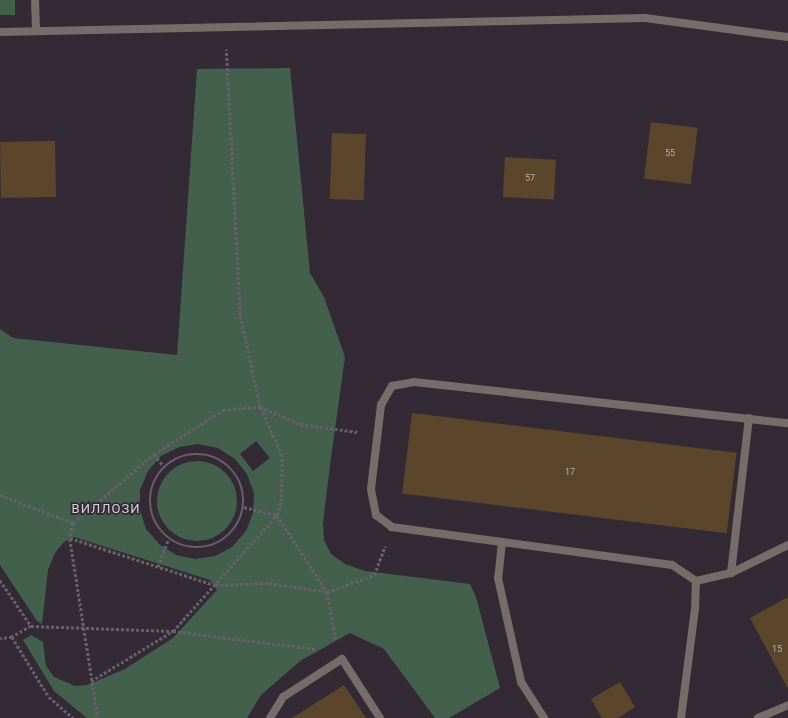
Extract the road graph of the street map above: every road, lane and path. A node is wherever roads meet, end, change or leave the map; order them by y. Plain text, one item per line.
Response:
1 (35, 0) edge
2 (224, 27) junction
3 (0, 32) edge
4 (36, 32) junction
5 (788, 37) edge
6 (260, 408) junction
7 (749, 418) junction
8 (788, 422) edge
9 (378, 435) junction
10 (154, 454) junction
11 (164, 467) junction
12 (0, 495) edge
13 (244, 507) junction
14 (277, 515) junction
15 (73, 523) junction
16 (392, 527) junction
17 (70, 538) junction
18 (168, 540) junction
19 (502, 542) junction
20 (788, 545) edge
21 (158, 567) junction
22 (731, 573) junction
23 (0, 580) edge
24 (696, 581) junction
25 (215, 585) junction
26 (327, 592) junction
27 (31, 626) junction
28 (83, 628) junction
29 (173, 631) junction
30 (12, 637) junction
31 (0, 638) edge
32 (340, 655) junction
33 (90, 681) junction
34 (788, 704) edge
35 (770, 716) edge
36 (73, 718) edge
37 (98, 718) edge
38 (270, 718) edge
39 (380, 718) edge
40 (543, 718) edge
41 (681, 718) edge
42 (758, 718) edge

1 - 4 street
2 - 4 street
2 - 5 street
2 - 6 path
3 - 4 street
6 - 9 path
6 - 10 path
6 - 14 path
7 - 8 street
7 - 9 street
7 - 22 street
9 - 16 street
10 - 11 path
10 - 15 path
11 - 13 path
11 - 18 path
12 - 15 path
13 - 14 path
13 - 18 path
14 - 25 path
14 - 26 path
15 - 17 path
16 - 19 street
16 - 26 path
17 - 21 path
17 - 28 path
18 - 21 path
19 - 24 street
19 - 40 street
20 - 22 street
21 - 25 path
22 - 24 street
23 - 27 path
24 - 41 street
25 - 26 path
25 - 29 path
26 - 32 path
27 - 28 path
27 - 30 path
28 - 29 path
28 - 33 path
29 - 32 path
29 - 33 path
30 - 31 path
30 - 36 path
32 - 38 street
32 - 39 street
33 - 37 path
34 - 35 street
35 - 42 street

